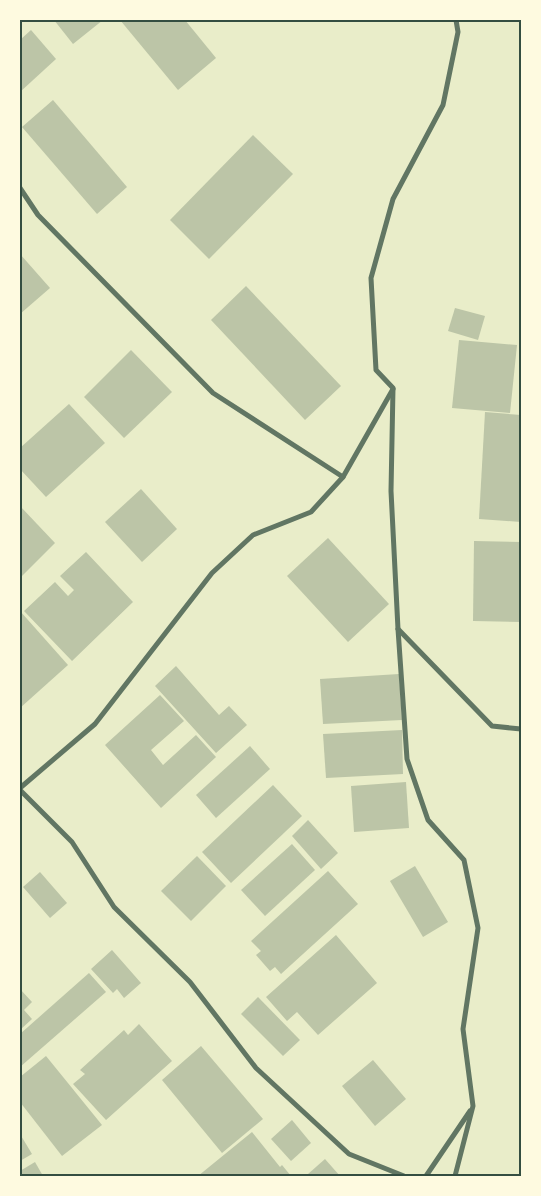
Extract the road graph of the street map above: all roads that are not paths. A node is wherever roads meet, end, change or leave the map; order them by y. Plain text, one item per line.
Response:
1 (456, 20) edge
2 (20, 188) edge
3 (393, 388) junction
4 (343, 476) junction
5 (398, 629) junction
6 (521, 729) edge
7 (20, 789) edge
8 (473, 1106) junction
9 (404, 1176) edge
10 (426, 1176) edge
11 (456, 1176) edge

1 - 3 street
2 - 4 street
3 - 4 street
3 - 5 street
4 - 7 street
5 - 6 street
5 - 8 street
7 - 9 street
8 - 10 street
8 - 11 street

